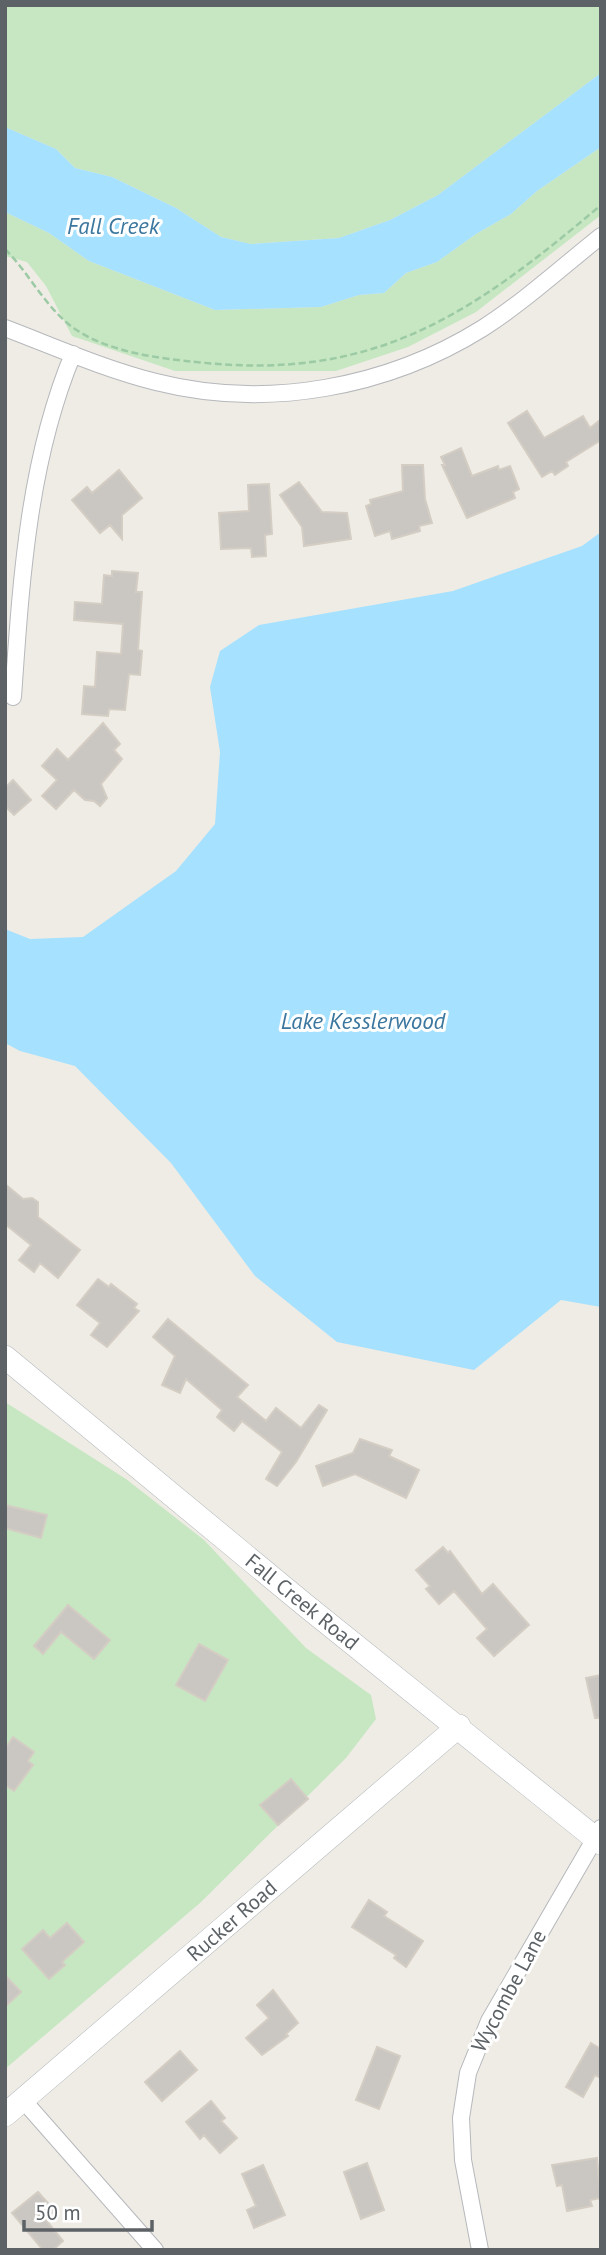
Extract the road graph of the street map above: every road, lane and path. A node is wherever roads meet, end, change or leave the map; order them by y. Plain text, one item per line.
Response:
1 (601, 205) edge
2 (601, 236) edge
3 (5, 249) edge
4 (5, 328) edge
5 (73, 354) junction
6 (13, 697) dead end
7 (5, 1357) edge
8 (458, 1726) junction
9 (598, 1836) edge
10 (23, 2100) junction
11 (5, 2115) edge
12 (155, 2250) edge
13 (480, 2250) edge

1 - 3 path
2 - 5 street
4 - 5 street
5 - 6 street
7 - 8 main road, Fall Creek Road
8 - 9 main road, Fall Creek Road
8 - 10 main road, Rucker Road
9 - 13 street, Wycombe Lane
10 - 11 main road, Rucker Road
10 - 12 street

